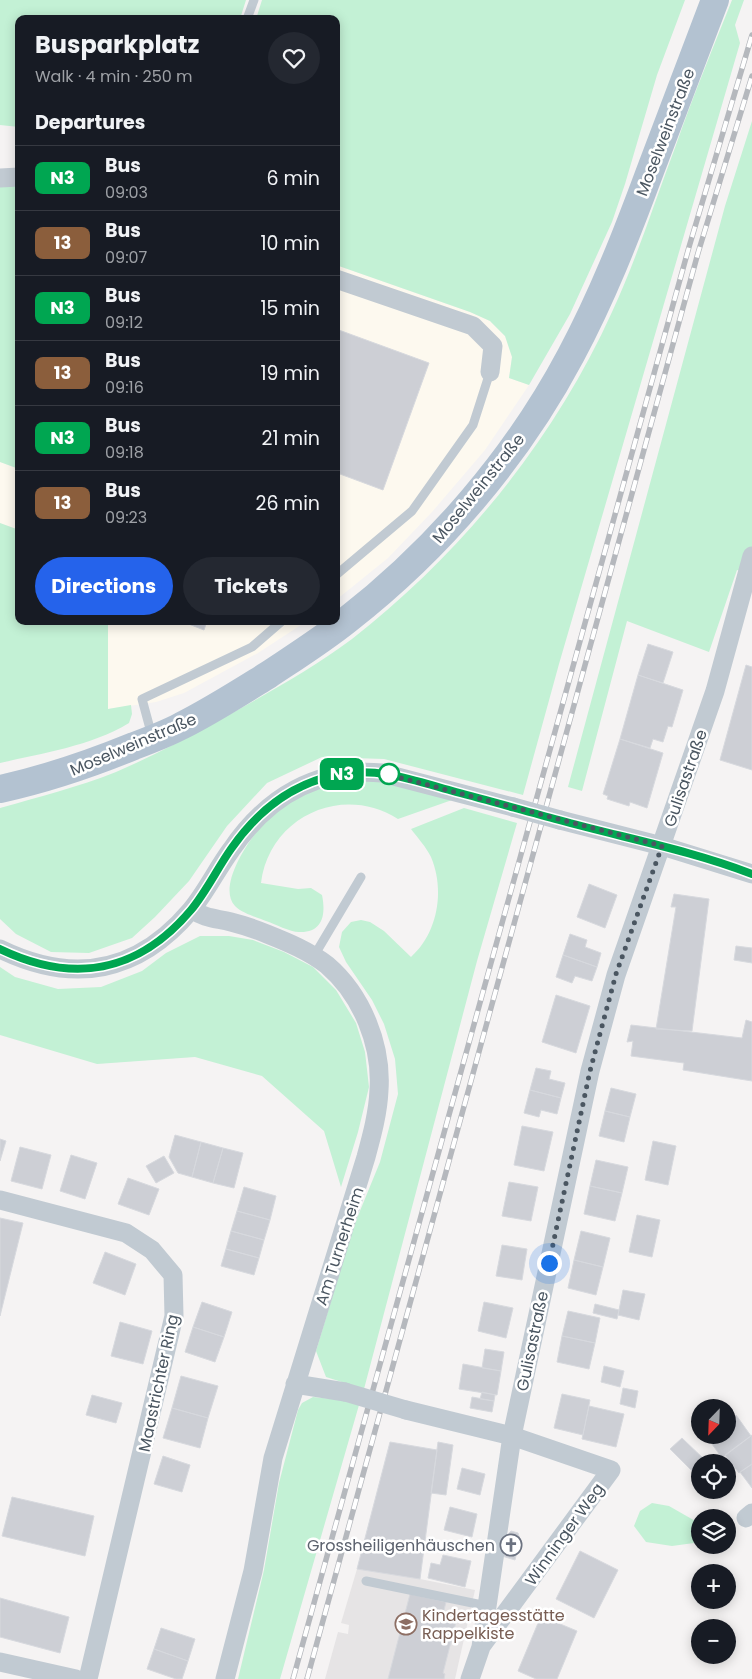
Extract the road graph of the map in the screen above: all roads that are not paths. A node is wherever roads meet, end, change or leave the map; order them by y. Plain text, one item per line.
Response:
1 (254, 0) edge
2 (715, 0) edge
3 (249, 15) edge
4 (0, 178) edge
5 (15, 178) edge
6 (340, 280) edge
7 (490, 372) joint
8 (752, 556) edge
9 (340, 572) edge
10 (749, 582) edge
11 (277, 625) edge
12 (154, 738) junction
13 (0, 789) edge
14 (662, 846) junction
15 (752, 874) edge
16 (361, 877) dead end
17 (192, 909) junction
18 (0, 936) edge
19 (0, 949) edge
20 (314, 956) junction
21 (38, 963) junction
22 (0, 1200) edge
23 (296, 1384) junction
24 (512, 1436) junction
25 (366, 1580) dead end
26 (486, 1606) junction
27 (481, 1647) junction
28 (0, 1662) edge
29 (76, 1679) edge
30 (88, 1679) edge
31 (225, 1679) edge
32 (470, 1679) edge

1 - 3 lane
2 - 12 main road, Moselweinstraße
4 - 5 street
6 - 7 street
7 - 9 lane
8 - 10 street, Gulisastraße
10 - 14 street, Gulisastraße
11 - 12 lane
12 - 13 main road, Moselweinstraße
14 - 15 street
14 - 17 street, bridge
14 - 24 street, Gulisastraße
16 - 20 lane
17 - 20 street, Am Turnerheim
17 - 21 street
18 - 21 street
19 - 21 street
20 - 23 street, Am Turnerheim
22 - 30 street, Maastrichter Ring
23 - 24 street, bridge
23 - 31 street, Am Turnerheim
24 - 26 street, Gulisastraße
24 - 27 street, Winninger Weg
25 - 26 lane
26 - 27 street, Gulisastraße
27 - 32 street, Gulisastraße
28 - 29 street

